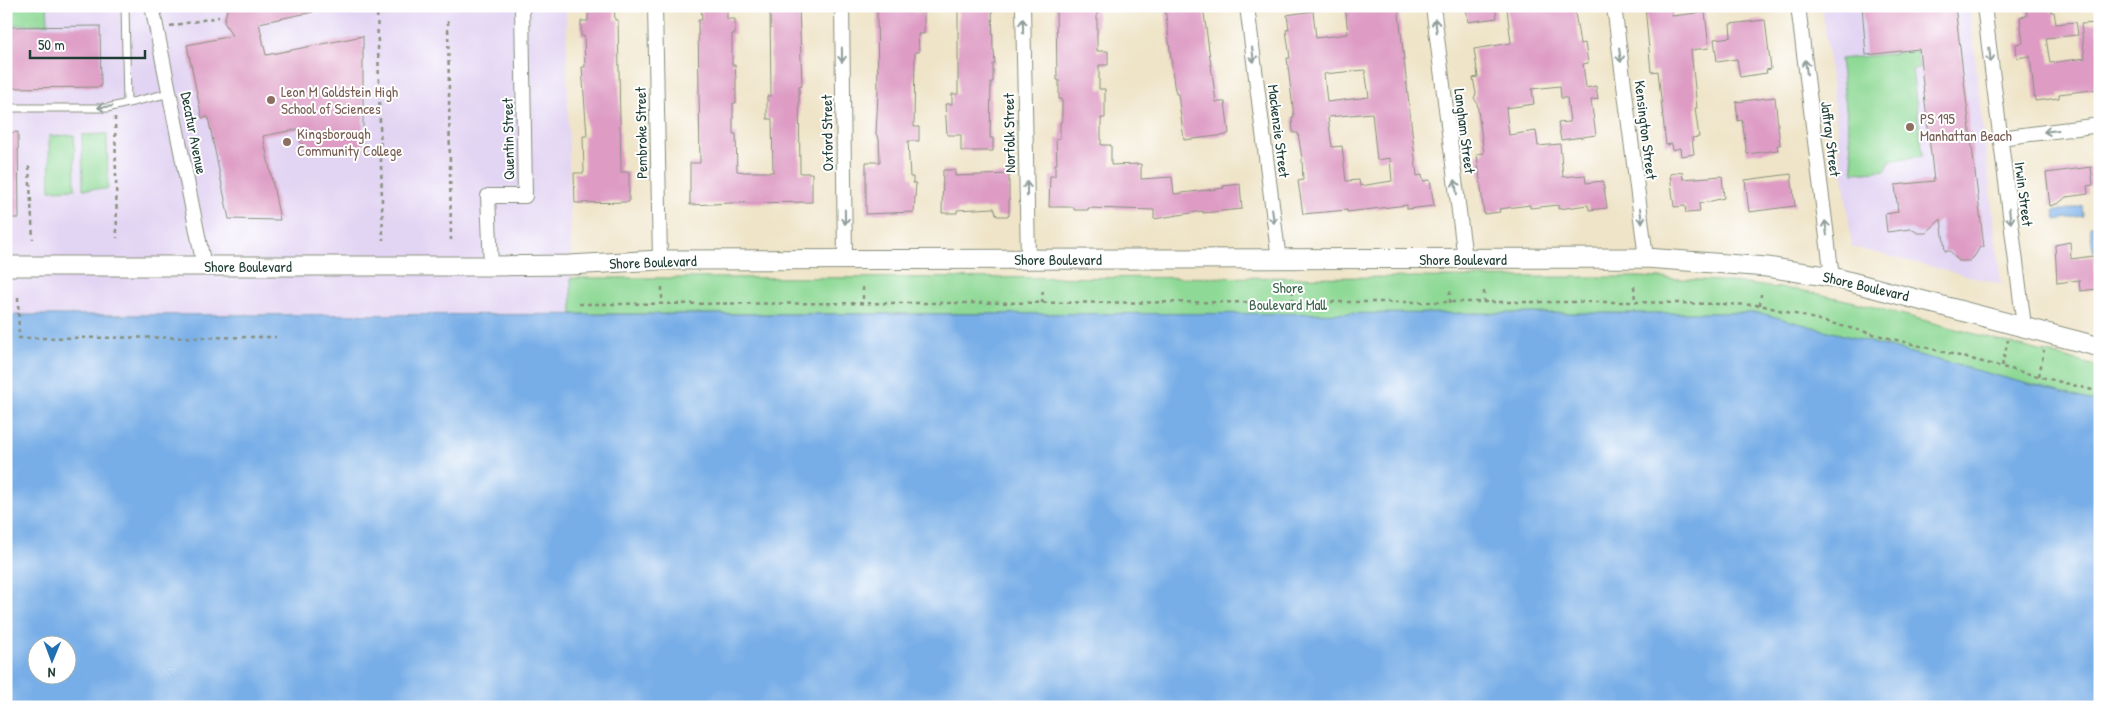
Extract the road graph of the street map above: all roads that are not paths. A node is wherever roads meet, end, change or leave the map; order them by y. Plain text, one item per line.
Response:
1 (125, 6) edge
2 (152, 6) edge
3 (522, 6) edge
4 (655, 6) edge
5 (842, 6) edge
6 (1023, 6) edge
7 (1246, 6) edge
8 (1433, 6) edge
9 (1614, 6) edge
10 (1798, 6) edge
11 (1984, 6) edge
12 (170, 93) junction
13 (127, 103) junction
14 (6, 108) edge
15 (2100, 125) edge
16 (2000, 138) junction
17 (1028, 258) junction
18 (1646, 258) junction
19 (1465, 259) junction
20 (660, 260) junction
21 (845, 260) junction
22 (1279, 260) junction
23 (6, 266) edge
24 (204, 266) junction
25 (491, 266) junction
26 (1832, 277) junction
27 (2024, 326) junction
28 (2100, 347) edge

1 - 13 lane
2 - 12 street, Decatur Avenue
3 - 25 street, Quentin Street
4 - 20 street, Pembroke Street
5 -> 21 street, Oxford Street
17 -> 6 street, Norfolk Street
7 -> 22 street, Mackenzie Street
19 -> 8 street, Langham Street
9 -> 18 street, Kensington Street
26 -> 10 street, Jaffray Street
11 -> 16 street, Irwin Street
12 - 13 lane
12 - 24 street, Decatur Avenue
13 -> 14 lane
15 -> 16 street
16 -> 27 street, Irwin Street
17 - 21 main road, Shore Boulevard
17 - 22 main road, Shore Boulevard
18 - 19 main road, Shore Boulevard
18 - 26 main road, Shore Boulevard
19 - 22 main road, Shore Boulevard
20 - 21 main road, Shore Boulevard
20 - 25 main road, Shore Boulevard
23 - 24 main road, Shore Boulevard
24 - 25 main road, Shore Boulevard
26 - 27 main road, Shore Boulevard
27 - 28 main road, Shore Boulevard

